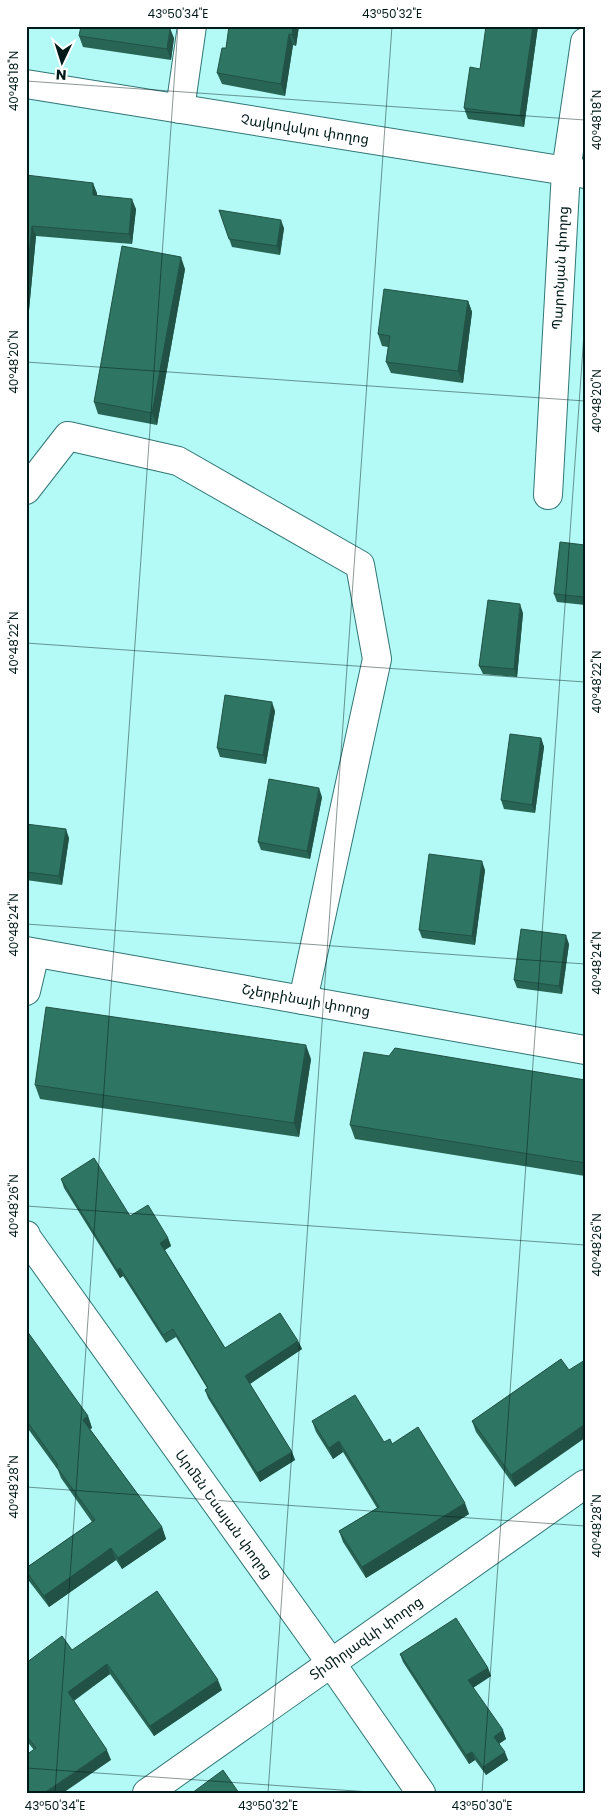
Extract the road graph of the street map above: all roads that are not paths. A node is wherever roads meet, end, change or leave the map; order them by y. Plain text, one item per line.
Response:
1 (192, 26) edge
2 (585, 42) edge
3 (26, 84) edge
4 (180, 109) junction
5 (575, 172) edge
6 (26, 490) edge
7 (548, 495) dead end
8 (31, 952) edge
9 (26, 991) edge
10 (303, 1000) junction
11 (585, 1050) edge
12 (26, 1236) edge
13 (585, 1484) edge
14 (331, 1663) junction
15 (147, 1793) edge
16 (421, 1793) edge

1 - 4 street
2 - 5 street, Պարոնյան փողոց
3 - 4 street, Չայկովսկու փողոց
4 - 5 street, Չայկովսկու փողոց
5 - 7 street, Պարոնյան փողոց
6 - 10 street
8 - 9 street
8 - 10 street, Շչերբինայի փողոց
10 - 11 street, Շչերբինայի փողոց
12 - 14 street, Արմեն Եսայան փողոց
13 - 14 street, Տիմիրյազևի փողոց
14 - 15 street, Տիմիրյազևի փողոց
14 - 16 street, Արմեն Եսայան փողոց

